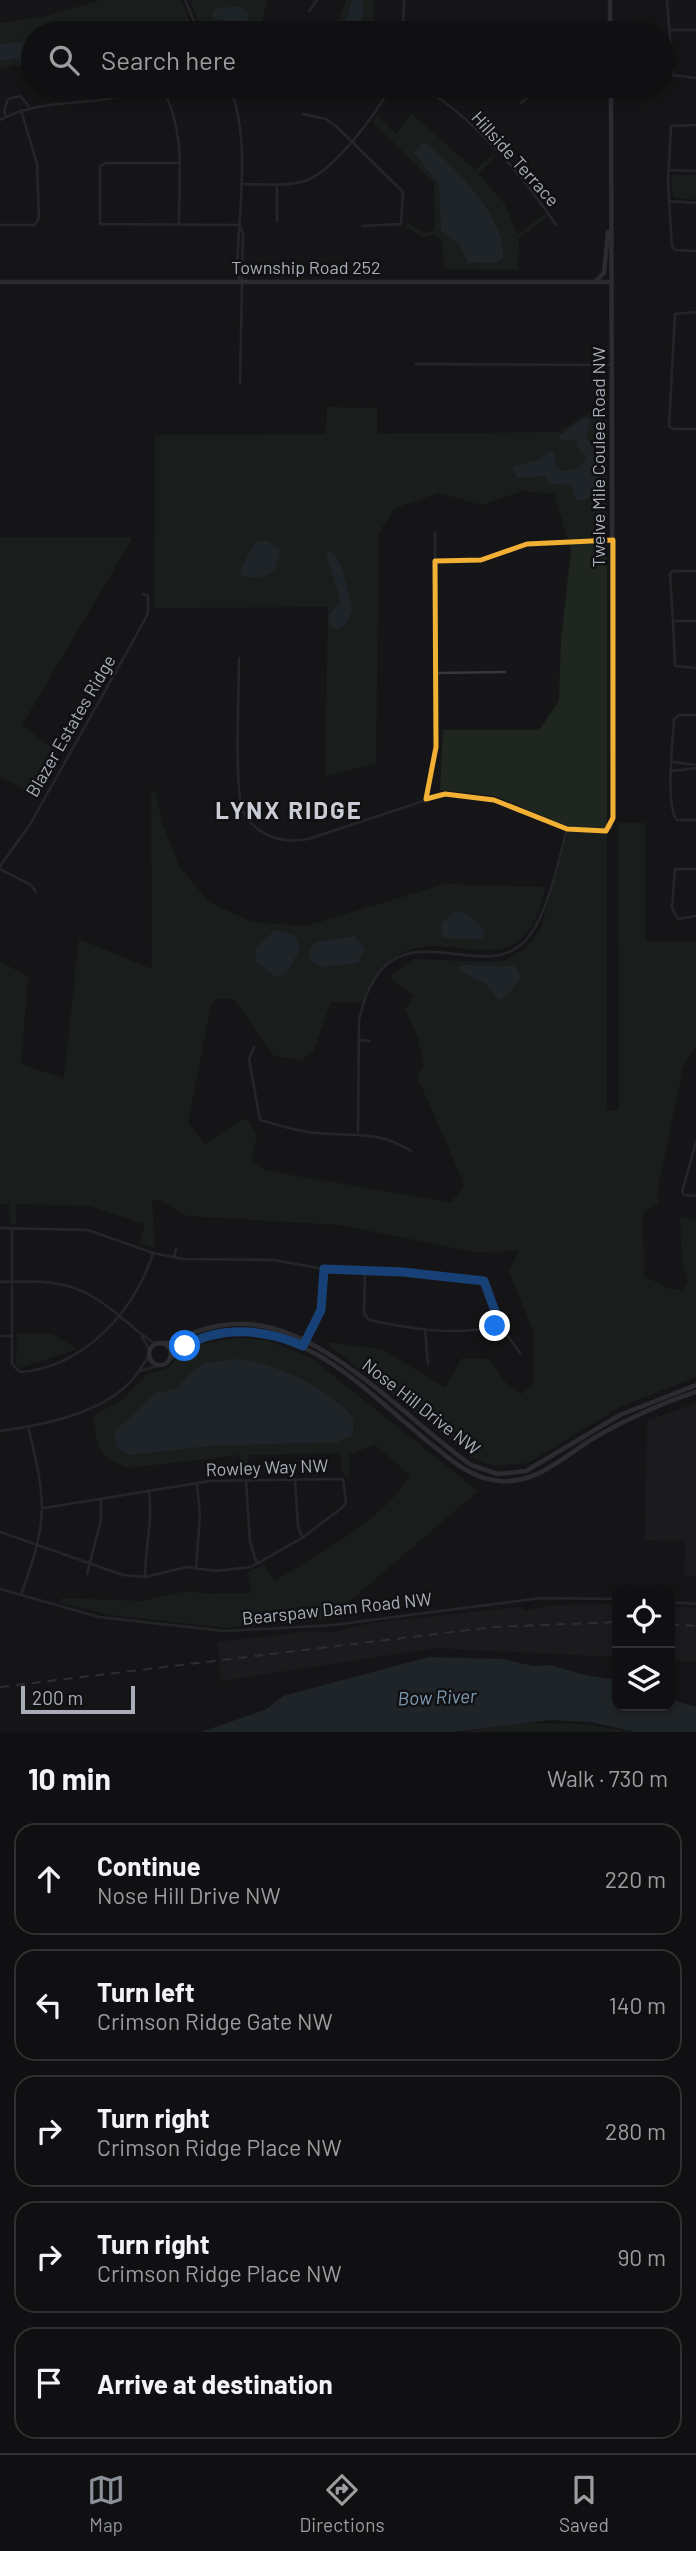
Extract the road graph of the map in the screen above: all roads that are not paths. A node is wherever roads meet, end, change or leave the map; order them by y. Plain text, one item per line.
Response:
1 (186, 0) edge
2 (317, 0) edge
3 (404, 0) edge
4 (610, 0) edge
5 (667, 0) edge
6 (309, 10) dead end
7 (194, 21) edge
8 (403, 21) edge
9 (610, 21) edge
10 (669, 21) edge
11 (675, 30) edge
12 (696, 30) edge
13 (675, 75) edge
14 (696, 78) edge
15 (21, 98) edge
16 (21, 98) edge
17 (117, 98) edge
18 (167, 98) edge
19 (232, 98) edge
20 (384, 98) edge
21 (440, 98) edge
22 (527, 98) edge
23 (611, 98) edge
24 (521, 103) dead end
25 (29, 107) junction
26 (21, 110) junction
27 (303, 114) dead end
28 (6, 117) junction
29 (0, 120) edge
30 (696, 125) edge
31 (351, 140) junction
32 (179, 163) junction
33 (668, 170) junction
34 (696, 171) edge
35 (240, 184) junction
36 (277, 184) junction
37 (669, 201) junction
38 (696, 203) edge
39 (611, 213) junction
40 (277, 221) dead end
41 (0, 225) edge
42 (179, 225) junction
43 (240, 225) junction
44 (556, 225) dead end
45 (362, 226) dead end
46 (696, 251) edge
47 (0, 282) edge
48 (240, 282) junction
49 (595, 282) junction
50 (611, 282) junction
51 (696, 313) edge
52 (416, 364) dead end
53 (612, 365) junction
54 (240, 383) dead end
55 (696, 429) edge
56 (435, 532) dead end
57 (613, 540) junction
58 (435, 561) junction
59 (696, 571) edge
60 (144, 594) dead end
61 (673, 621) junction
62 (696, 621) edge
63 (239, 659) dead end
64 (696, 668) edge
65 (505, 672) dead end
66 (436, 673) junction
67 (696, 715) edge
68 (673, 762) junction
69 (696, 766) edge
70 (672, 771) junction
71 (426, 799) junction
72 (696, 820) edge
73 (610, 827) joint
74 (567, 829) junction
75 (0, 868) edge
76 (696, 869) edge
77 (36, 892) dead end
78 (696, 916) edge
79 (359, 1040) junction
80 (370, 1041) dead end
81 (254, 1047) dead end
82 (358, 1132) junction
83 (696, 1142) edge
84 (411, 1151) dead end
85 (696, 1196) edge
86 (0, 1228) edge
87 (12, 1228) junction
88 (176, 1249) dead end
89 (153, 1252) junction
90 (174, 1257) junction
91 (324, 1269) junction
92 (365, 1271) junction
93 (13, 1281) junction
94 (0, 1282) edge
95 (117, 1314) junction
96 (500, 1325) junction
97 (425, 1329) junction
98 (140, 1334) junction
99 (0, 1336) edge
100 (13, 1336) junction
101 (307, 1339) junction
102 (163, 1343) junction
103 (156, 1344) junction
104 (303, 1346) junction
105 (150, 1353) junction
106 (520, 1353) dead end
107 (170, 1357) junction
108 (428, 1364) dead end
109 (161, 1365) junction
110 (140, 1371) junction
111 (696, 1385) edge
112 (696, 1392) edge
113 (28, 1426) junction
114 (0, 1431) edge
115 (295, 1479) junction
116 (246, 1480) junction
117 (197, 1483) junction
118 (148, 1490) junction
119 (101, 1501) junction
120 (44, 1508) junction
121 (0, 1532) edge
122 (302, 1538) junction
123 (38, 1544) junction
124 (89, 1561) junction
125 (257, 1564) junction
126 (197, 1568) junction
127 (87, 1574) dead end
128 (145, 1577) junction
129 (0, 1589) edge
130 (20, 1595) junction
131 (612, 1599) edge
132 (675, 1602) edge
133 (696, 1604) edge

1 - 7 street
2 - 6 street
3 - 8 street
4 - 9 street
5 - 10 street
11 - 12 street
13 - 14 street
15 - 28 street
16 - 25 street
17 - 25 street
18 - 32 street
19 - 35 street
20 - 31 street
21 - 44 street, Hillside Terrace
22 - 24 street
23 - 39 street, Twelve Mile Coulee Road NW
25 - 26 street
26 - 28 street
26 - 41 street
27 - 31 street
28 - 29 street
30 - 33 street
31 - 36 street
31 - 45 street
32 - 42 street
32 - 42 street
33 - 34 street
33 - 37 street
35 - 36 street
35 - 43 street
36 - 40 street
37 - 38 street
37 - 46 street
39 - 49 street
39 - 50 street, Twelve Mile Coulee Road NW
42 - 43 street
43 - 48 street
47 - 48 street, Township Road 252
48 - 49 street, Township Road 252
48 - 54 street
49 - 50 street, Township Road 252
50 - 53 street, Twelve Mile Coulee Road NW
51 - 55 street
52 - 53 street
53 - 57 street, Twelve Mile Coulee Road NW
56 - 58 street
57 - 58 street
57 - 73 street, Twelve Mile Coulee Road NW
58 - 66 street
59 - 61 street
60 - 75 street, Blazer Estates Ridge
61 - 62 street
61 - 64 street
63 - 71 street
65 - 66 street
66 - 71 street
67 - 68 street
68 - 69 street
68 - 70 street
69 - 70 street
70 - 72 street
71 - 74 street
73 - 74 street
74 - 79 street
75 - 77 street, Blazer Estates Ridge
76 - 78 street
79 - 80 street
79 - 82 street
81 - 82 street
82 - 84 street
83 - 85 street
86 - 87 street
87 - 89 street
87 - 93 street
88 - 90 street
89 - 90 street
89 - 95 street
90 - 91 street
91 - 92 street
91 - 101 street
92 - 96 street
92 - 97 street
93 - 94 street
93 - 95 street
93 - 100 street
95 - 98 street
95 - 100 street
96 - 97 street
96 - 106 street
97 - 108 street
98 - 103 street
98 - 105 street
99 - 100 street
101 - 102 street, Nose Hill Drive NW
101 - 104 street
101 - 111 street, Nose Hill Drive NW
102 - 103 street
102 - 107 street
103 - 105 street
104 - 107 street, Nose Hill Drive NW
104 - 112 street, Nose Hill Drive NW
105 - 109 street
105 - 110 street
107 - 109 street
109 - 110 street
110 - 113 street
113 - 114 street
113 - 120 street
115 - 116 street, Rowley Way NW
115 - 122 street
115 - 122 street, Rowley Way NW
116 - 117 street, Rowley Way NW
116 - 125 street
117 - 118 street, Rowley Way NW
117 - 126 street
118 - 119 street, Rowley Way NW
118 - 128 street
119 - 120 street, Rowley Way NW
119 - 124 street
120 - 123 street
121 - 123 street, Rowley Way NW
122 - 125 street, Rowley Way NW
123 - 124 street, Rowley Way NW
123 - 130 street
124 - 127 street
124 - 128 street, Rowley Way NW
125 - 126 street, Rowley Way NW
126 - 128 street, Rowley Way NW
129 - 130 street, Bearspaw Dam Road NW
130 - 131 street, Bearspaw Dam Road NW
132 - 133 street

